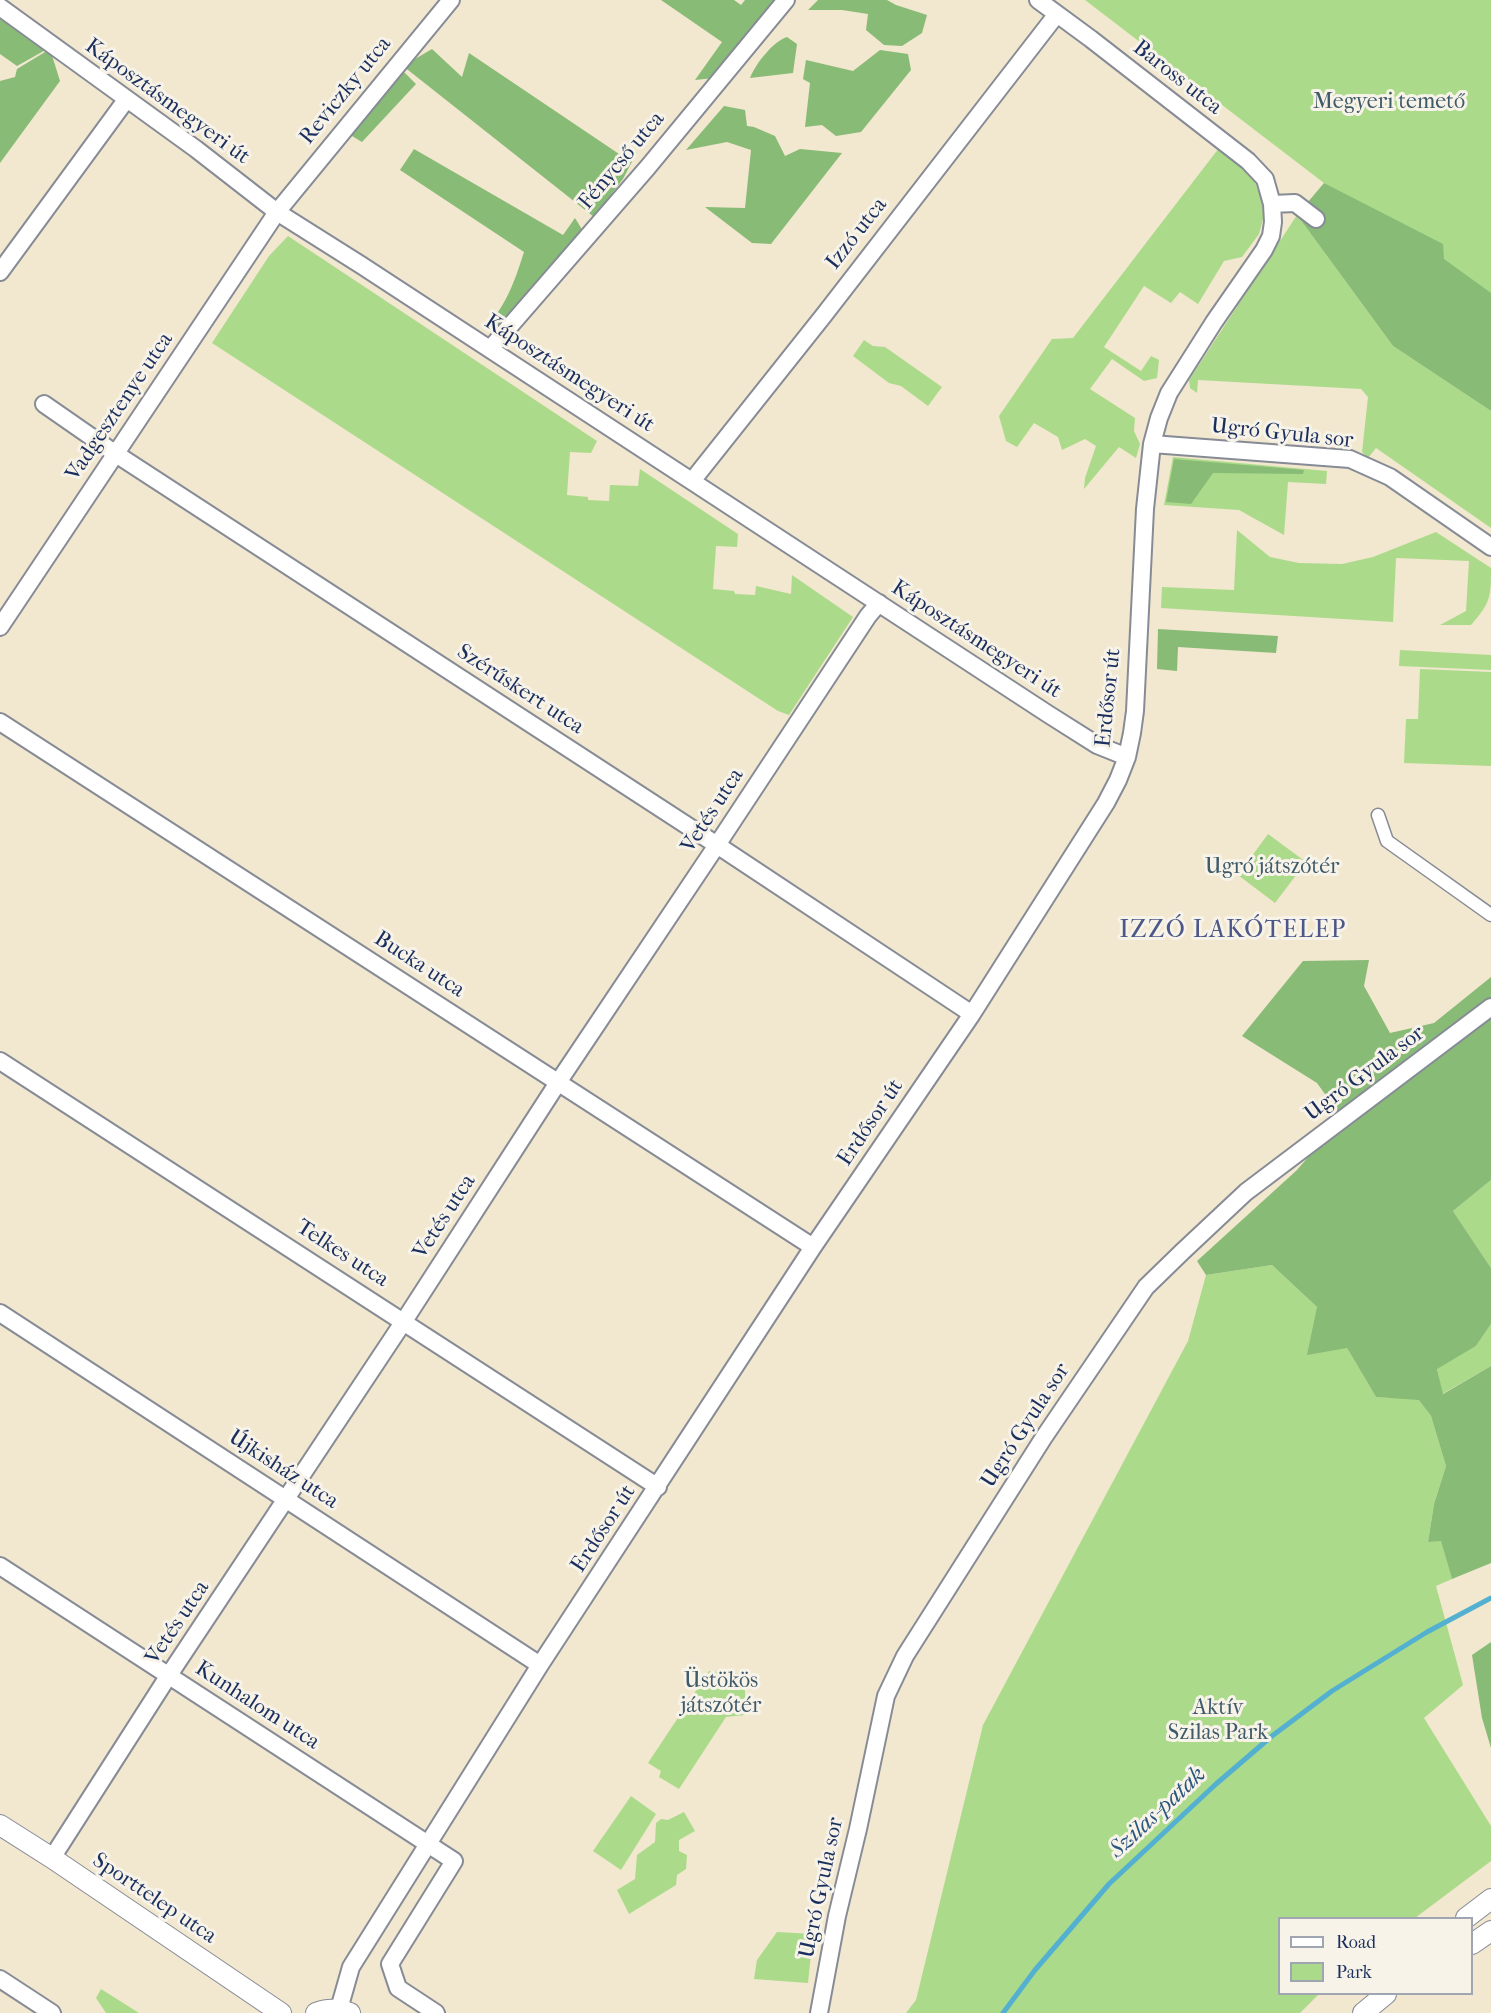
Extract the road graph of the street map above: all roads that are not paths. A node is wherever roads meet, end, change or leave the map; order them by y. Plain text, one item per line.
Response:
1 (451, 0) edge
2 (786, 0) edge
3 (1038, 0) edge
4 (0, 8) edge
5 (1057, 14) junction
6 (126, 100) junction
7 (1272, 204) junction
8 (277, 212) junction
9 (1316, 219) dead end
10 (0, 272) edge
11 (490, 349) junction
12 (44, 404) dead end
13 (1152, 444) junction
14 (116, 454) junction
15 (692, 481) junction
16 (1491, 547) edge
17 (879, 603) junction
18 (0, 627) edge
19 (0, 722) edge
20 (1126, 757) junction
21 (1378, 815) dead end
22 (717, 846) junction
23 (1491, 915) edge
24 (1491, 1007) edge
25 (972, 1014) junction
26 (0, 1061) edge
27 (559, 1081) junction
28 (813, 1247) junction
29 (0, 1313) edge
30 (404, 1322) junction
31 (658, 1487) junction
32 (288, 1499) junction
33 (0, 1566) edge
34 (540, 1665) junction
35 (169, 1675) junction
36 (0, 1825) edge
37 (428, 1844) junction
38 (52, 1858) junction
39 (1491, 1899) edge
40 (1467, 1917) edge
41 (1491, 1931) edge
42 (1473, 1943) edge
43 (0, 1979) edge
44 (1385, 1995) edge
45 (345, 2011) edge
46 (52, 2013) edge
47 (281, 2013) edge
48 (316, 2013) edge
49 (436, 2013) edge
50 (819, 2013) edge
51 (1363, 2013) edge

1 - 8 street, Reviczky utca
2 - 11 street, Fénycső utca
3 - 5 street, Baross utca
4 - 6 street, Káposztásmegyeri út
5 - 7 street, Baross utca
5 - 15 street, Izzó utca
6 - 8 street, Káposztásmegyeri út
6 - 10 street
7 - 9 street
7 - 13 street, Erdősor út
8 - 11 street, Káposztásmegyeri út
8 - 14 street, Vadgesztenye utca
11 - 15 street, Káposztásmegyeri út
12 - 14 street, Szérűskert utca
13 - 16 street, Ugró Gyula sor
13 - 20 street, Erdősor út
14 - 18 street, Vadgesztenye utca
14 - 22 street, Szérűskert utca
15 - 17 street, Káposztásmegyeri út
17 - 20 street, Káposztásmegyeri út
17 - 22 street, Vetés utca
19 - 27 street, Bucka utca
20 - 25 street, Erdősor út
21 - 23 street
22 - 25 street, Szérűskert utca
22 - 27 street, Vetés utca
24 - 50 street, Ugró Gyula sor
25 - 28 street, Erdősor út
26 - 30 street, Telkes utca
27 - 28 street, Bucka utca
27 - 30 street, Vetés utca
28 - 31 street, Erdősor út
29 - 32 street, Újkisház utca
30 - 31 street, Telkes utca
30 - 32 street, Vetés utca
31 - 34 street, Erdősor út
32 - 34 street, Újkisház utca
32 - 35 street, Vetés utca
33 - 35 street, Kunhalom utca
34 - 37 street, Erdősor út
35 - 37 street, Kunhalom utca
35 - 38 street, Vetés utca
36 - 38 street, Sporttelep utca
37 - 45 street, Erdősor út
37 - 49 street
38 - 47 street, Sporttelep utca
39 - 40 street
41 - 42 street
43 - 46 street
44 - 51 street
45 - 48 street

